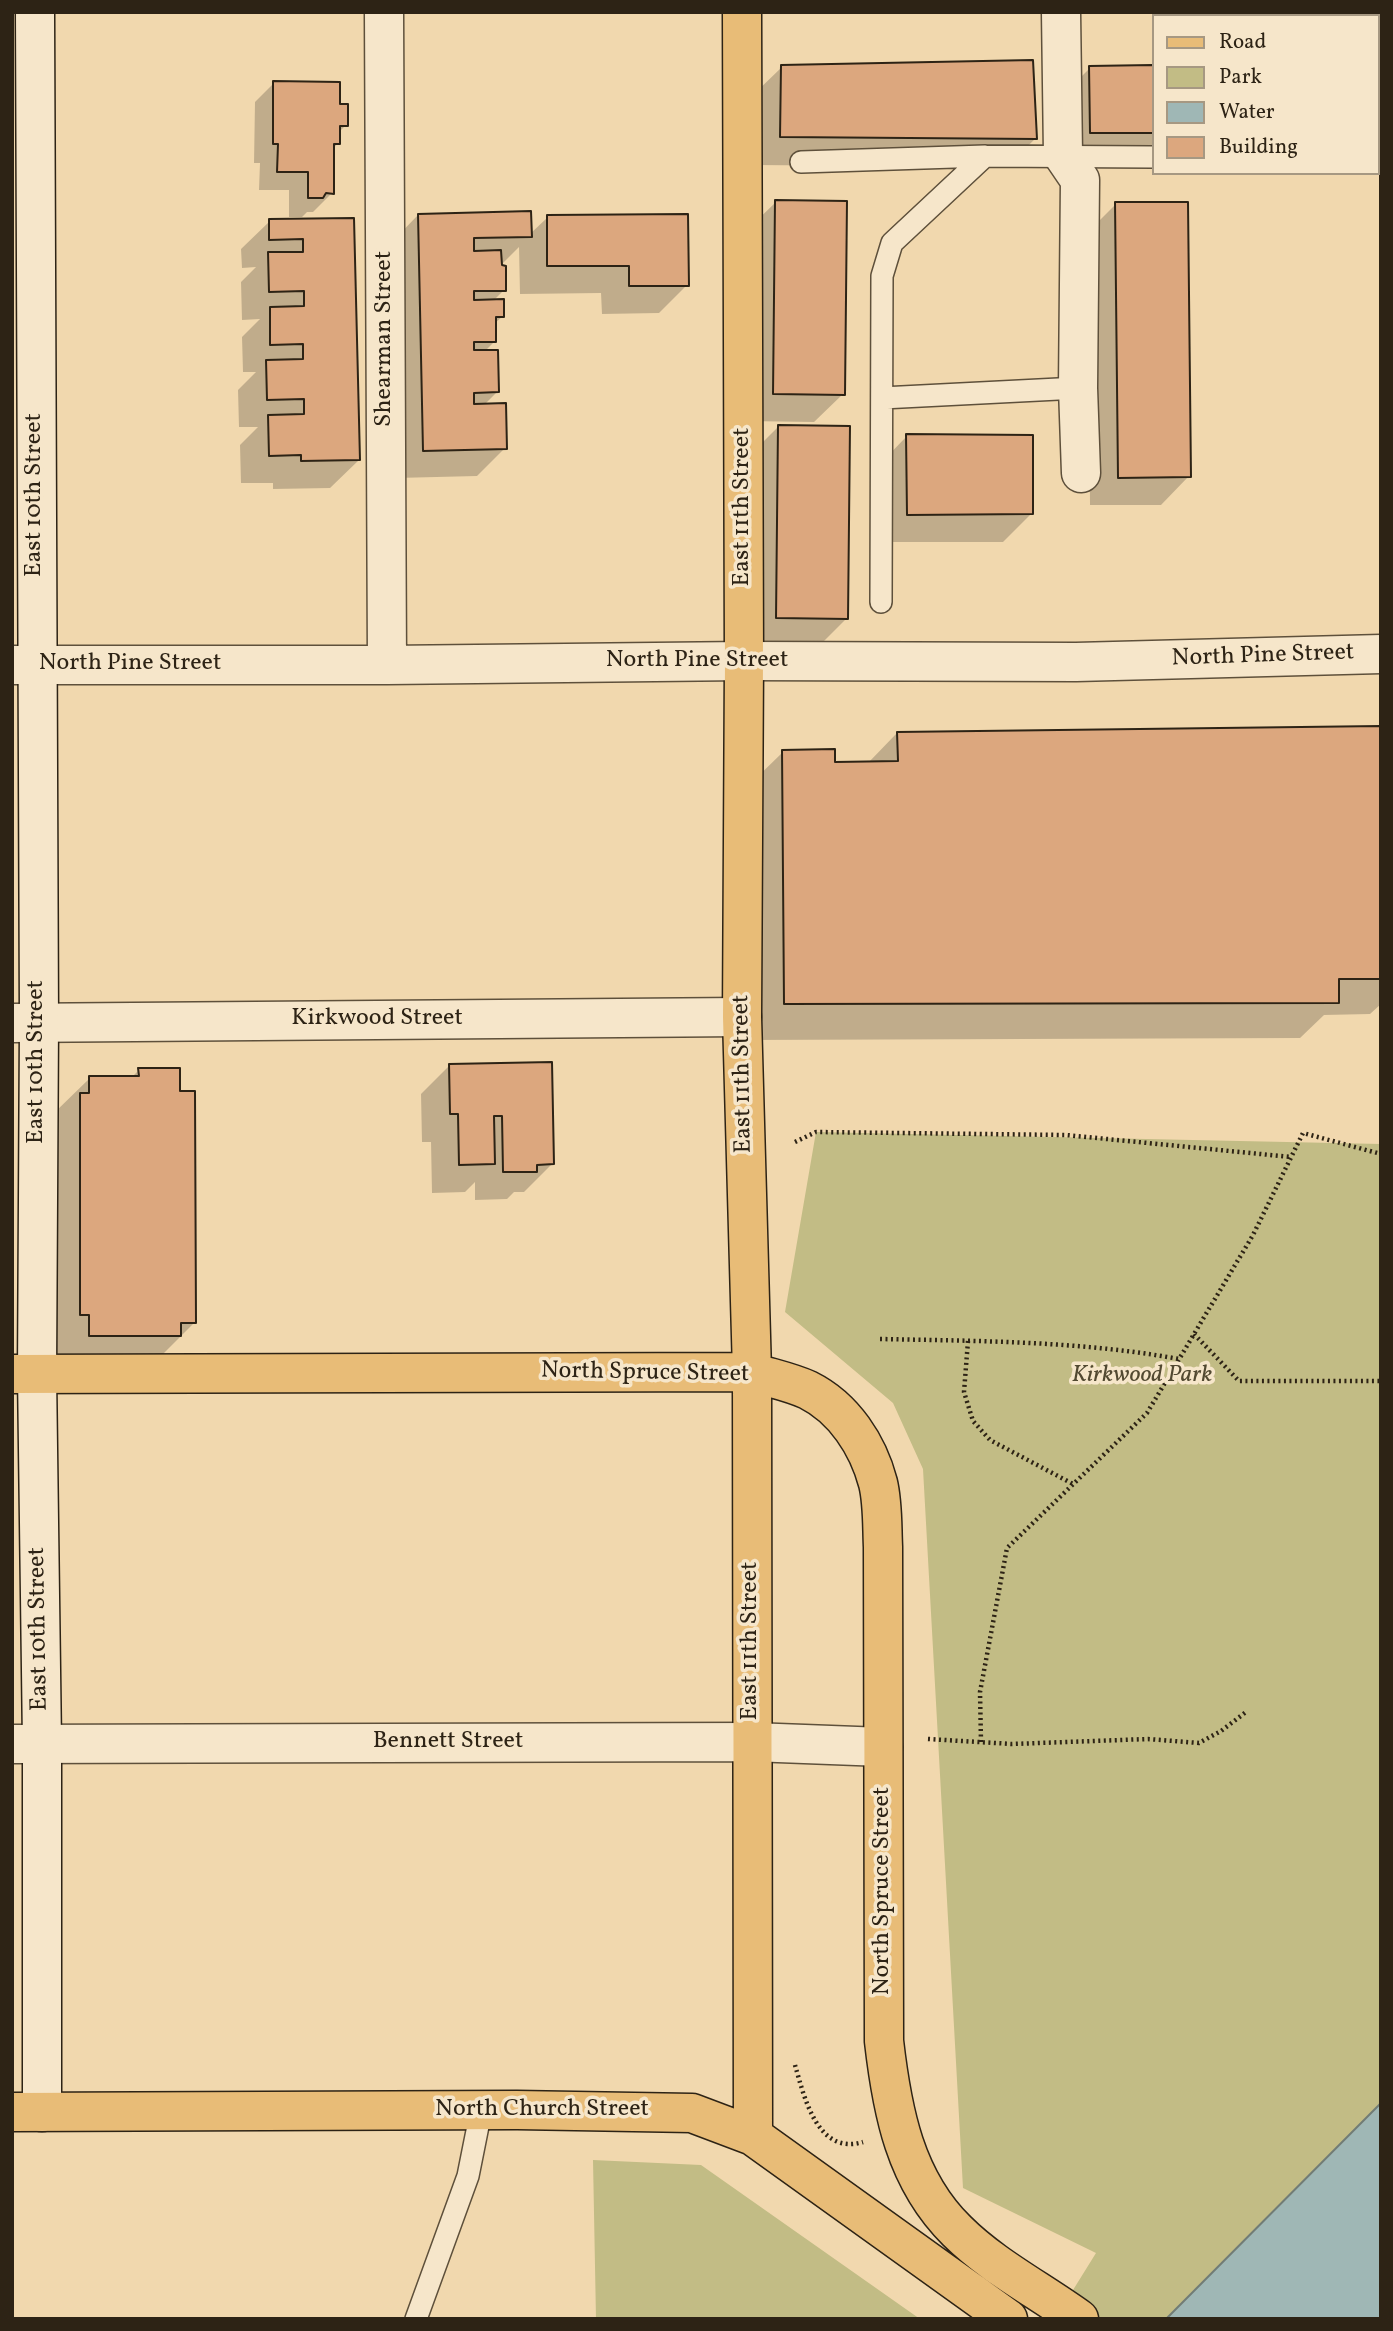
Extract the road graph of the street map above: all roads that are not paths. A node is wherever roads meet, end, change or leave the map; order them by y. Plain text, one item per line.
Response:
1 (35, 12) edge
2 (384, 12) edge
3 (742, 12) edge
4 (1060, 12) edge
5 (1063, 155) junction
6 (985, 156) junction
7 (1152, 157) edge
8 (801, 162) dead end
9 (1078, 388) junction
10 (881, 398) junction
11 (1081, 473) dead end
12 (881, 602) dead end
13 (1381, 654) edge
14 (744, 661) junction
15 (24, 665) edge
16 (387, 665) junction
17 (742, 1017) junction
18 (26, 1023) edge
19 (752, 1372) junction
20 (24, 1374) edge
21 (752, 1742) junction
22 (27, 1744) edge
23 (883, 1746) junction
24 (481, 2110) junction
25 (27, 2112) edge
26 (753, 2136) junction
27 (1075, 2316) edge
28 (416, 2319) edge
29 (1008, 2319) edge

1 - 15 street, East 10th Street
2 - 16 street, Shearman Street
3 - 14 main road, East 11th Street
4 - 5 street
5 - 6 lane
5 - 7 lane
5 - 9 street
6 - 8 lane
6 - 10 lane
9 - 10 lane
9 - 11 street
10 - 12 lane
13 - 14 street, North Pine Street
14 - 16 street, North Pine Street
14 - 17 main road, East 11th Street
15 - 16 street, North Pine Street
15 - 18 street, East 10th Street
17 - 18 street, Kirkwood Street
17 - 19 main road, East 11th Street
18 - 20 street, East 10th Street
19 - 20 main road, North Spruce Street
19 - 21 main road, East 11th Street
19 - 23 main road, North Spruce Street
20 - 22 street, East 10th Street
21 - 22 street, Bennett Street
21 - 23 street, Bennett Street
21 - 26 main road, East 11th Street
22 - 25 street, East 10th Street
23 - 27 main road, North Spruce Street
24 - 25 main road, North Church Street
24 - 26 main road, North Church Street
24 - 28 lane
26 - 29 main road, North Church Street

